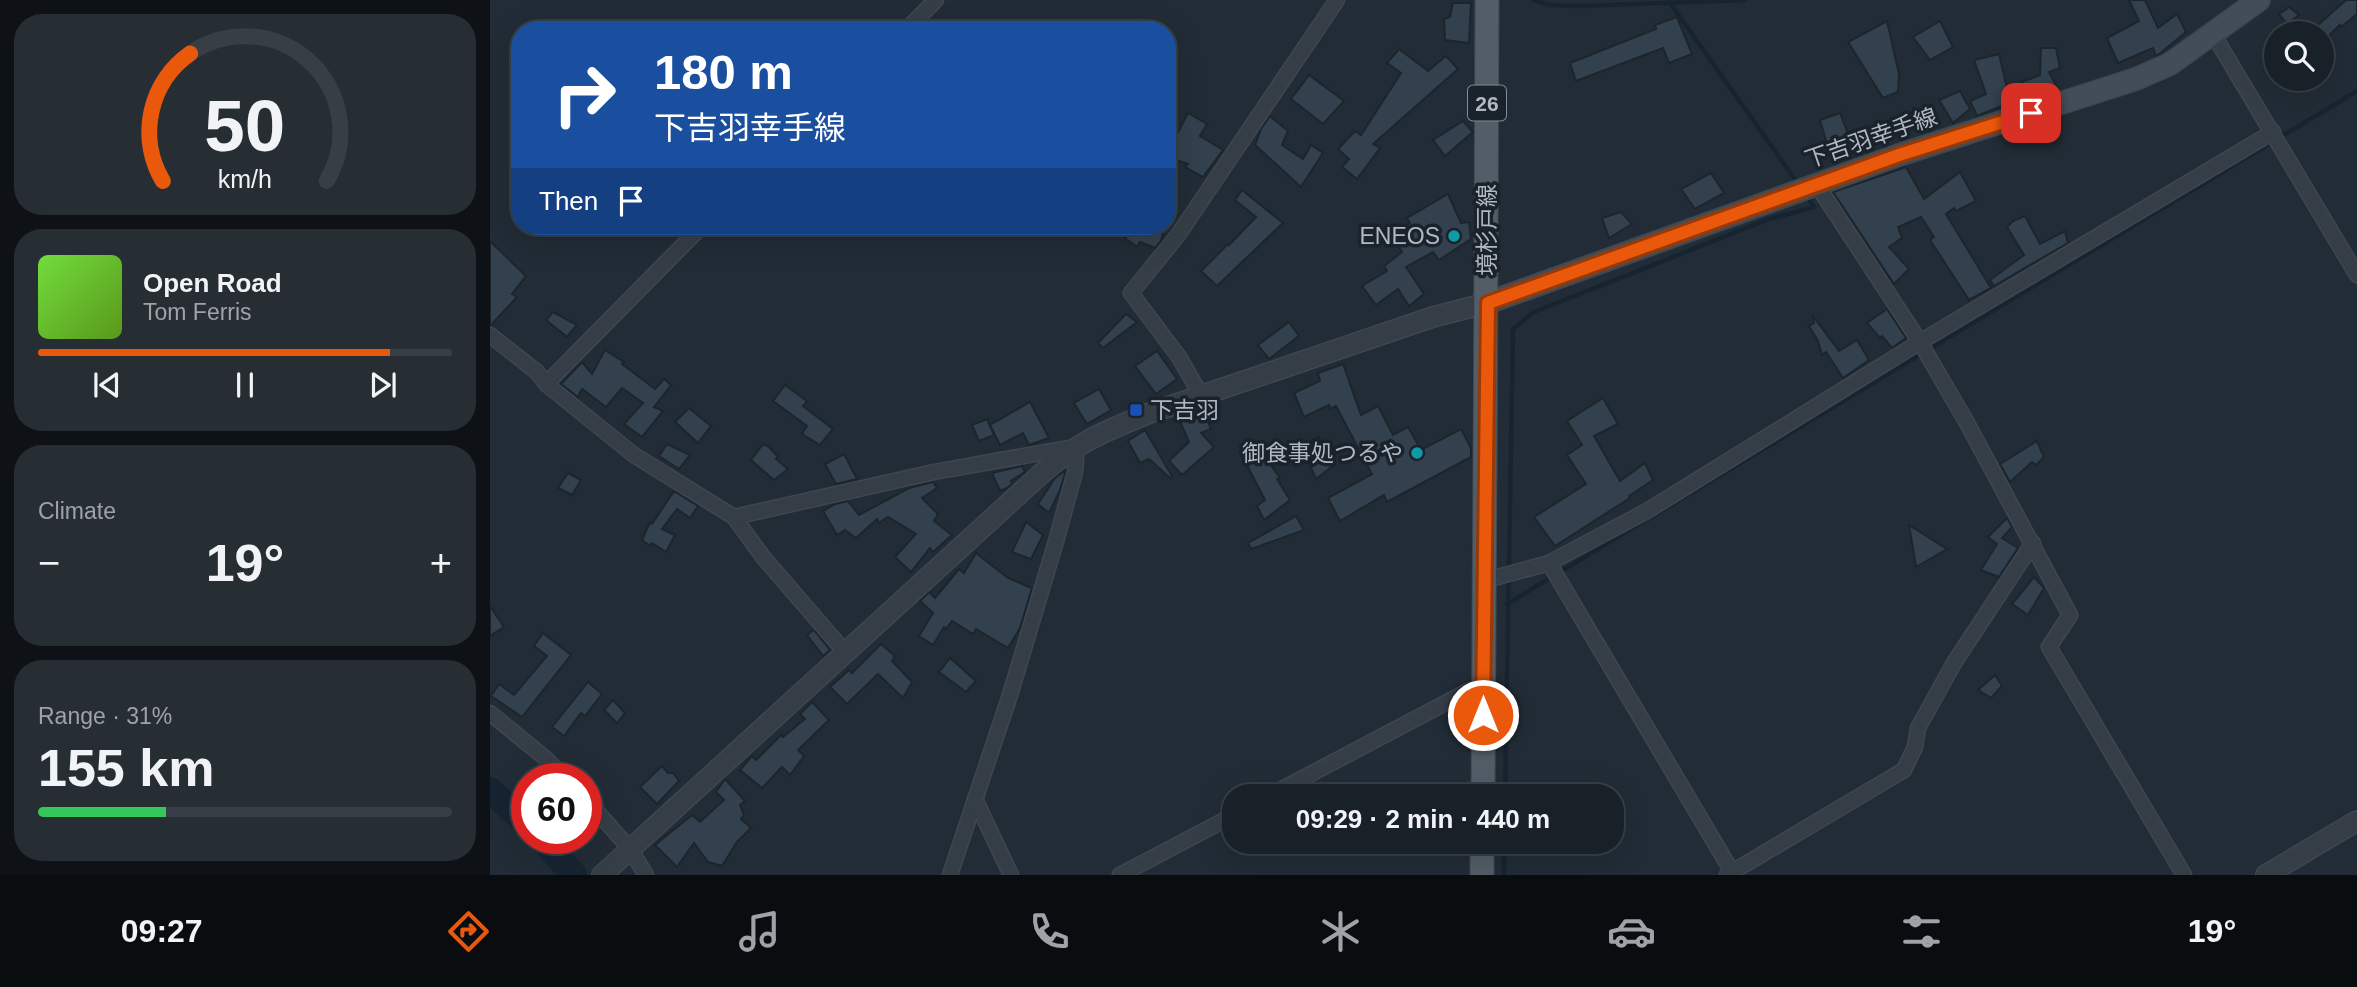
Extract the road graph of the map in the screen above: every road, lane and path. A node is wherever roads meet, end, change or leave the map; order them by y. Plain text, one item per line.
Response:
1 (936, 0) edge
2 (1336, 0) edge
3 (1487, 0) edge
4 (2247, 4) edge
5 (915, 21) edge
6 (2213, 34) junction
7 (2273, 132) junction
8 (1816, 185) junction
9 (693, 235) edge
10 (2357, 275) edge
11 (1488, 303) junction
12 (490, 335) edge
13 (1920, 342) junction
14 (546, 384) junction
15 (1202, 397) junction
16 (1074, 447) junction
17 (734, 517) junction
18 (2033, 543) junction
19 (1549, 563) junction
20 (1483, 581) junction
21 (845, 652) junction
22 (1483, 688) junction
23 (490, 713) edge
24 (550, 763) edge
25 (1292, 784) edge
26 (1483, 784) edge
27 (975, 799) junction
28 (602, 817) edge
29 (1222, 821) edge
30 (2357, 821) edge
31 (630, 849) junction
32 (1482, 854) edge
33 (608, 869) edge
34 (1731, 874) edge
35 (646, 875) edge
36 (950, 875) edge
37 (1011, 875) edge
38 (1120, 875) edge
39 (1482, 875) edge
40 (2184, 875) edge
41 (2266, 875) edge

1 - 5 street
2 - 15 street
3 - 11 main road, 境杉戸線 / 26
4 - 6 main road, 下吉羽幸手線
6 - 7 street
6 - 8 main road, 下吉羽幸手線
7 - 10 street
7 - 13 street
8 - 11 main road, 下吉羽幸手線
8 - 13 street
9 - 14 street
11 - 15 street
11 - 20 main road, 境杉戸線 / 26
12 - 14 street
13 - 18 street
13 - 19 street
14 - 17 street
15 - 16 street
16 - 17 street
16 - 21 street
16 - 27 street
17 - 21 street
18 - 34 street
18 - 40 street
19 - 20 street
19 - 34 street
20 - 22 main road, 境杉戸線 / 26
21 - 31 street
22 - 25 street
22 - 26 main road, 境杉戸線 / 26
23 - 24 street
27 - 36 street
27 - 37 street
28 - 31 street
29 - 38 street
30 - 41 street
31 - 33 street
31 - 35 street
32 - 39 main road

